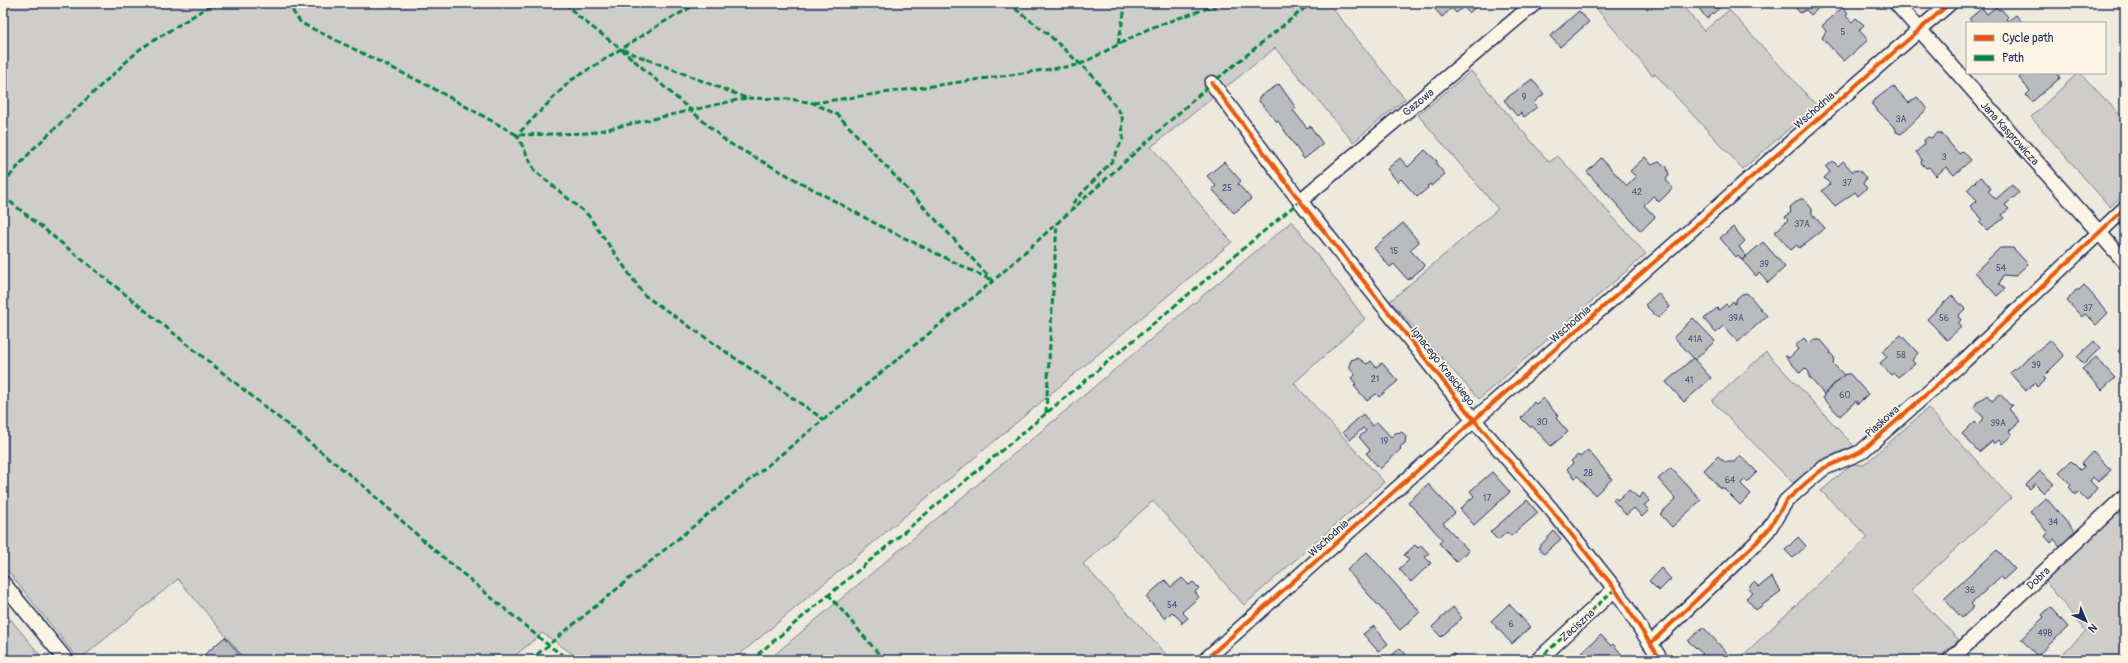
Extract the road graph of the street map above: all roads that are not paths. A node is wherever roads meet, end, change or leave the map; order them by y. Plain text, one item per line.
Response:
1 (1535, 3) edge
2 (1896, 3) edge
3 (1950, 3) edge
4 (1919, 29) junction
5 (1212, 83) dead end
6 (1300, 201) junction
7 (2125, 208) edge
8 (2099, 232) junction
9 (2125, 262) edge
10 (1474, 420) junction
11 (2125, 496) edge
12 (3, 583) edge
13 (1615, 589) junction
14 (1651, 643) junction
15 (66, 660) edge
16 (1205, 660) edge
17 (1538, 660) edge
18 (1661, 660) edge
19 (1950, 660) edge

1 - 6 street, Gazowa
2 - 4 street, Jana Kasprowicza
3 - 4 street, Wschodnia
4 - 8 street, Jana Kasprowicza
4 - 10 street, Wschodnia
5 - 6 street, Ignacego Krasickiego
6 - 10 street, Ignacego Krasickiego
7 - 8 street, Piaskowa
8 - 9 street, Jana Kasprowicza
8 - 14 street, Piaskowa
10 - 13 street, Ignacego Krasickiego
10 - 16 street, Wschodnia
11 - 19 street, Dobra
12 - 15 street
13 - 14 street, Ignacego Krasickiego
13 - 17 street, Zaciszna
14 - 18 street, Ignacego Krasickiego

